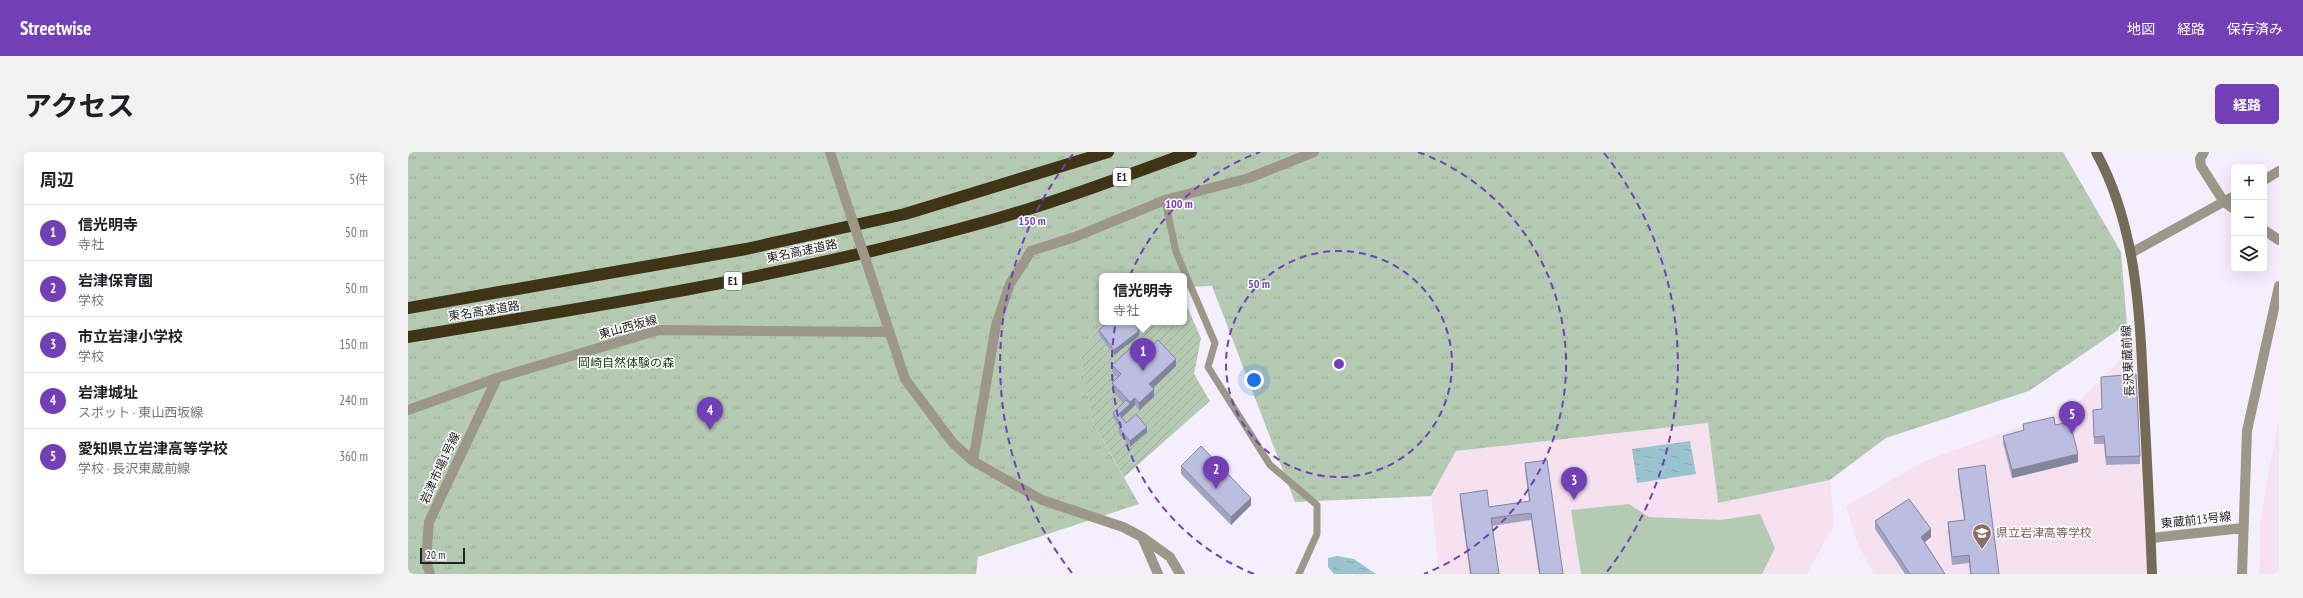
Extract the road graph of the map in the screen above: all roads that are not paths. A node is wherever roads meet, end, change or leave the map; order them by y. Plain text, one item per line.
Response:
1 (830, 152) edge
2 (1108, 152) edge
3 (1191, 152) edge
4 (1314, 152) edge
5 (2096, 152) edge
6 (2204, 152) edge
7 (2279, 171) edge
8 (2267, 178) edge
9 (2231, 198) edge
10 (1165, 200) junction
11 (2224, 202) junction
12 (2231, 207) edge
13 (2267, 232) edge
14 (2279, 240) edge
15 (2131, 253) junction
16 (1185, 273) edge
17 (1187, 278) edge
18 (2279, 286) edge
19 (408, 308) edge
20 (889, 332) junction
21 (408, 337) edge
22 (497, 378) junction
23 (408, 410) edge
24 (972, 461) junction
25 (2243, 528) junction
26 (1142, 537) junction
27 (2151, 538) junction
28 (430, 574) edge
29 (1158, 574) edge
30 (1180, 574) edge
31 (1299, 574) edge
32 (2152, 574) edge
33 (2242, 574) edge

1 - 20 street, bridge
2 - 19 highway, 東名高速道路 / E1
3 - 21 highway, 東名高速道路 / E1
4 - 10 street
5 - 15 main road, 長沢東蔵前線
6 - 11 street
7 - 8 street
9 - 11 street
10 - 16 lane
10 - 24 street
11 - 12 street
11 - 15 street
13 - 14 street
15 - 27 main road, 長沢東蔵前線
17 - 31 lane
18 - 25 street
20 - 22 street, 東山西坂線
20 - 24 street
22 - 23 street, 東山西坂線
22 - 28 street, 岩津市場1号線
24 - 26 street
25 - 27 street, 東蔵前13号線
25 - 33 street
26 - 29 street
26 - 30 street
27 - 32 main road, 長沢東蔵前線

